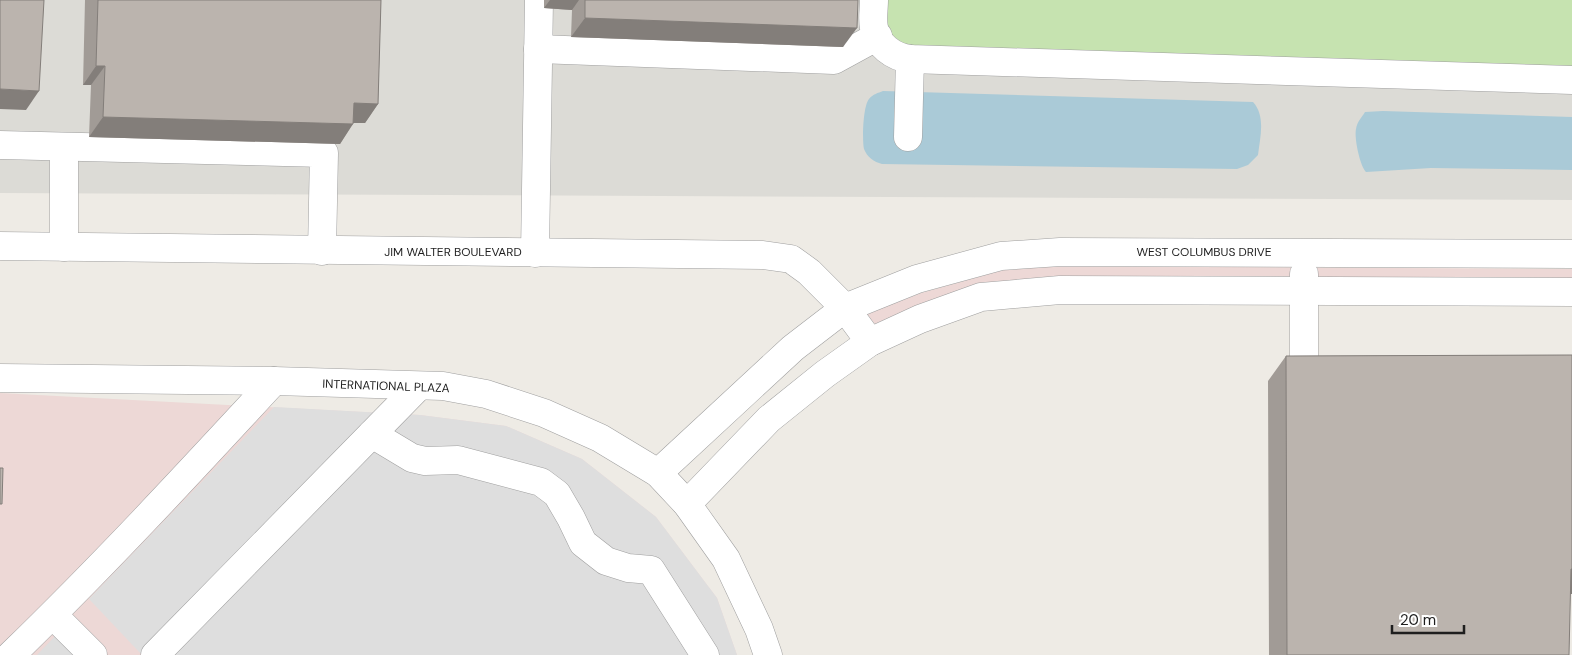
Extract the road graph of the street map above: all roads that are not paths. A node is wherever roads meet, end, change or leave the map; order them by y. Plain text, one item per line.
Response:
1 (539, 0) edge
2 (874, 0) edge
3 (878, 36) junction
4 (538, 49) junction
5 (910, 59) junction
6 (1572, 80) edge
7 (908, 137) dead end
8 (0, 145) edge
9 (64, 147) junction
10 (0, 246) edge
11 (64, 247) junction
12 (322, 251) junction
13 (535, 253) junction
14 (1304, 253) junction
15 (1572, 254) edge
16 (1304, 291) junction
17 (1572, 292) edge
18 (845, 308) junction
19 (870, 342) junction
20 (1304, 374) edge
21 (0, 378) edge
22 (274, 381) junction
23 (419, 386) junction
24 (372, 434) junction
25 (658, 473) junction
26 (687, 504) junction
27 (53, 614) junction
28 (11, 655) edge
29 (93, 655) edge
30 (155, 655) edge
31 (705, 655) edge
32 (768, 655) edge

1 - 4 street
2 - 3 street
3 - 4 street
3 - 5 street
4 - 13 street
5 - 6 street
5 - 7 street
8 - 9 street
9 - 11 street
9 - 12 street
10 - 11 street, JIM WALTER BOULEVARD
11 - 12 street, JIM WALTER BOULEVARD
12 - 13 street, JIM WALTER BOULEVARD
13 - 18 street, JIM WALTER BOULEVARD
14 - 15 street, WEST COLUMBUS DRIVE
14 - 16 street
14 - 18 street, WEST COLUMBUS DRIVE
16 - 17 street
16 - 19 street
16 - 20 street
18 - 19 street, JIM WALTER BOULEVARD
18 - 25 street, WEST COLUMBUS DRIVE
19 - 26 street
21 - 22 street, INTERNATIONAL PLAZA
22 - 23 street, INTERNATIONAL PLAZA
22 - 27 street
23 - 24 street
23 - 25 street, INTERNATIONAL PLAZA
24 - 30 street
24 - 31 street
25 - 26 street, INTERNATIONAL PLAZA
26 - 32 street, INTERNATIONAL PLAZA
27 - 28 street
27 - 29 street

